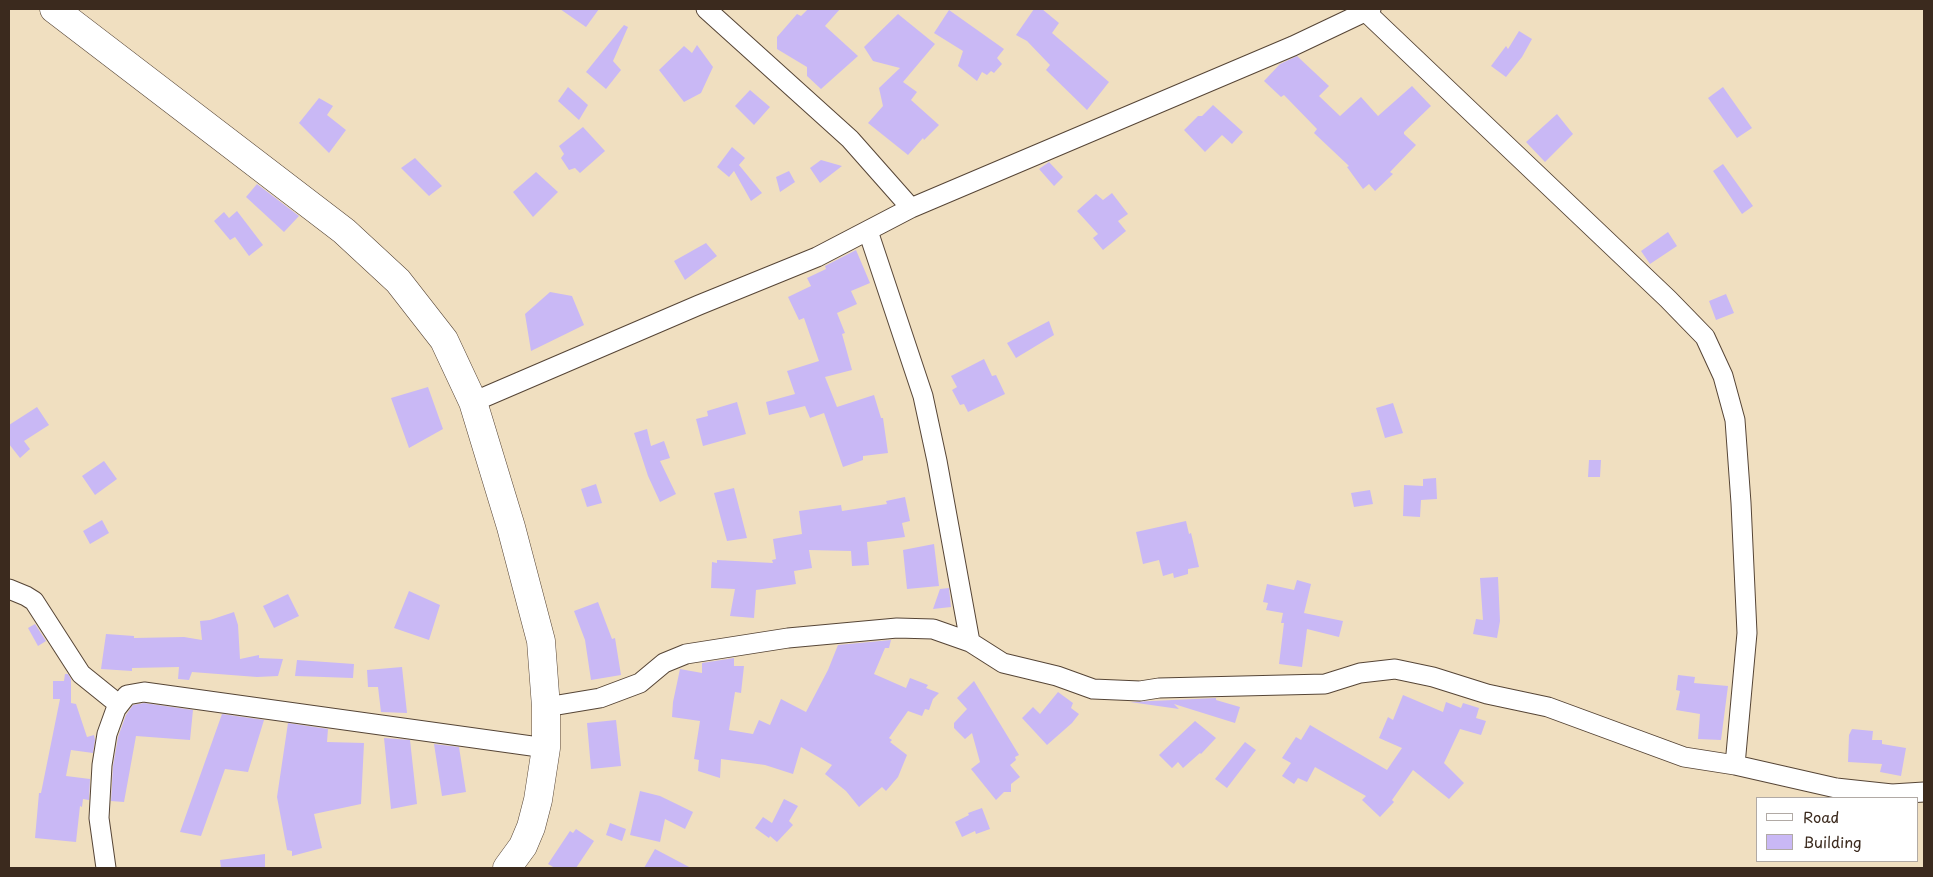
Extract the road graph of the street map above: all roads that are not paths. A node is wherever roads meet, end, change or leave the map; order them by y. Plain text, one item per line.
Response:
1 (54, 9) edge
2 (706, 9) edge
3 (1368, 10) edge
4 (911, 208) junction
5 (868, 230) junction
6 (473, 402) junction
7 (9, 589) edge
8 (970, 642) junction
9 (546, 707) junction
10 (116, 709) junction
11 (546, 748) junction
12 (1735, 765) junction
13 (1924, 792) edge
14 (106, 868) edge
15 (507, 868) edge

1 - 6 main road
2 - 4 street
3 - 4 street
3 - 12 street
4 - 5 street
5 - 6 street
5 - 8 street
6 - 9 main road
7 - 10 street
8 - 9 street
8 - 12 street
9 - 11 main road
10 - 11 street
10 - 14 street
11 - 15 main road
12 - 13 street

